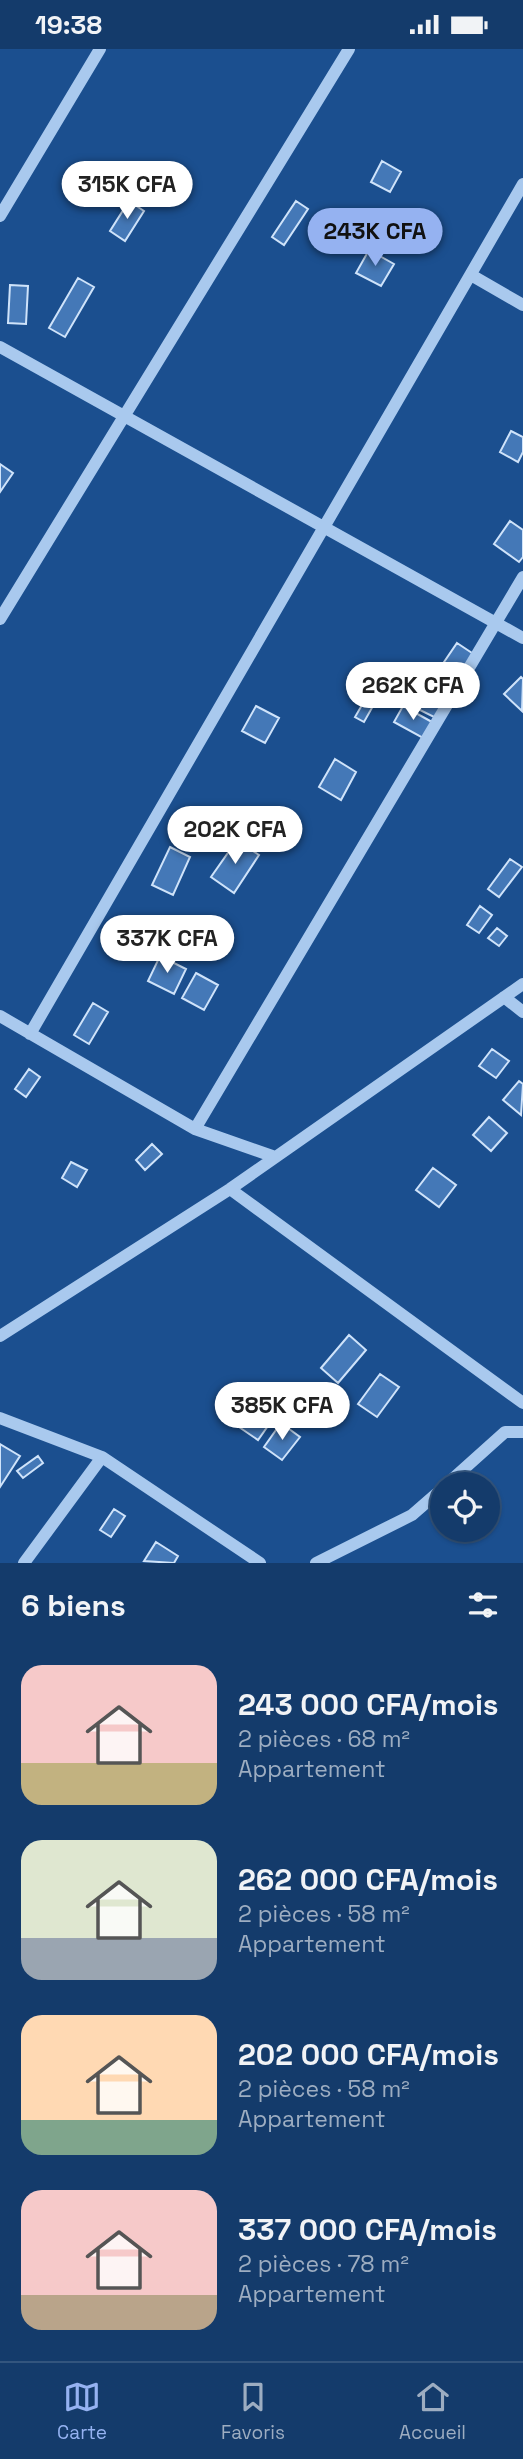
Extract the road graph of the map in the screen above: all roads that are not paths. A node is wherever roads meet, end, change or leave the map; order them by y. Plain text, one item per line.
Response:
1 (100, 49) edge
2 (349, 49) edge
3 (523, 184) edge
4 (0, 216) edge
5 (471, 275) junction
6 (523, 305) edge
7 (0, 347) edge
8 (125, 416) junction
9 (326, 527) junction
10 (523, 577) edge
11 (0, 619) edge
12 (497, 621) junction
13 (523, 638) edge
14 (523, 984) edge
15 (504, 997) junction
16 (523, 1012) edge
17 (0, 1016) edge
18 (30, 1034) junction
19 (195, 1129) junction
20 (275, 1157) junction
21 (230, 1189) junction
22 (0, 1336) edge
23 (523, 1403) edge
24 (0, 1418) edge
25 (523, 1432) edge
26 (102, 1457) junction
27 (460, 1472) edge
28 (430, 1499) edge
29 (24, 1563) edge
30 (260, 1563) edge
31 (316, 1563) edge

1 - 4 street
2 - 8 street
3 - 5 street
5 - 6 street
5 - 9 street
7 - 8 street
8 - 9 street
8 - 11 street
9 - 12 street
9 - 18 street
10 - 12 street
12 - 13 street
12 - 19 street
14 - 15 street
15 - 16 street
15 - 20 street
17 - 18 street
18 - 19 street
19 - 20 street
20 - 21 street
21 - 22 street
21 - 23 street
24 - 26 street
25 - 27 street
26 - 29 street
26 - 30 street
28 - 31 street

